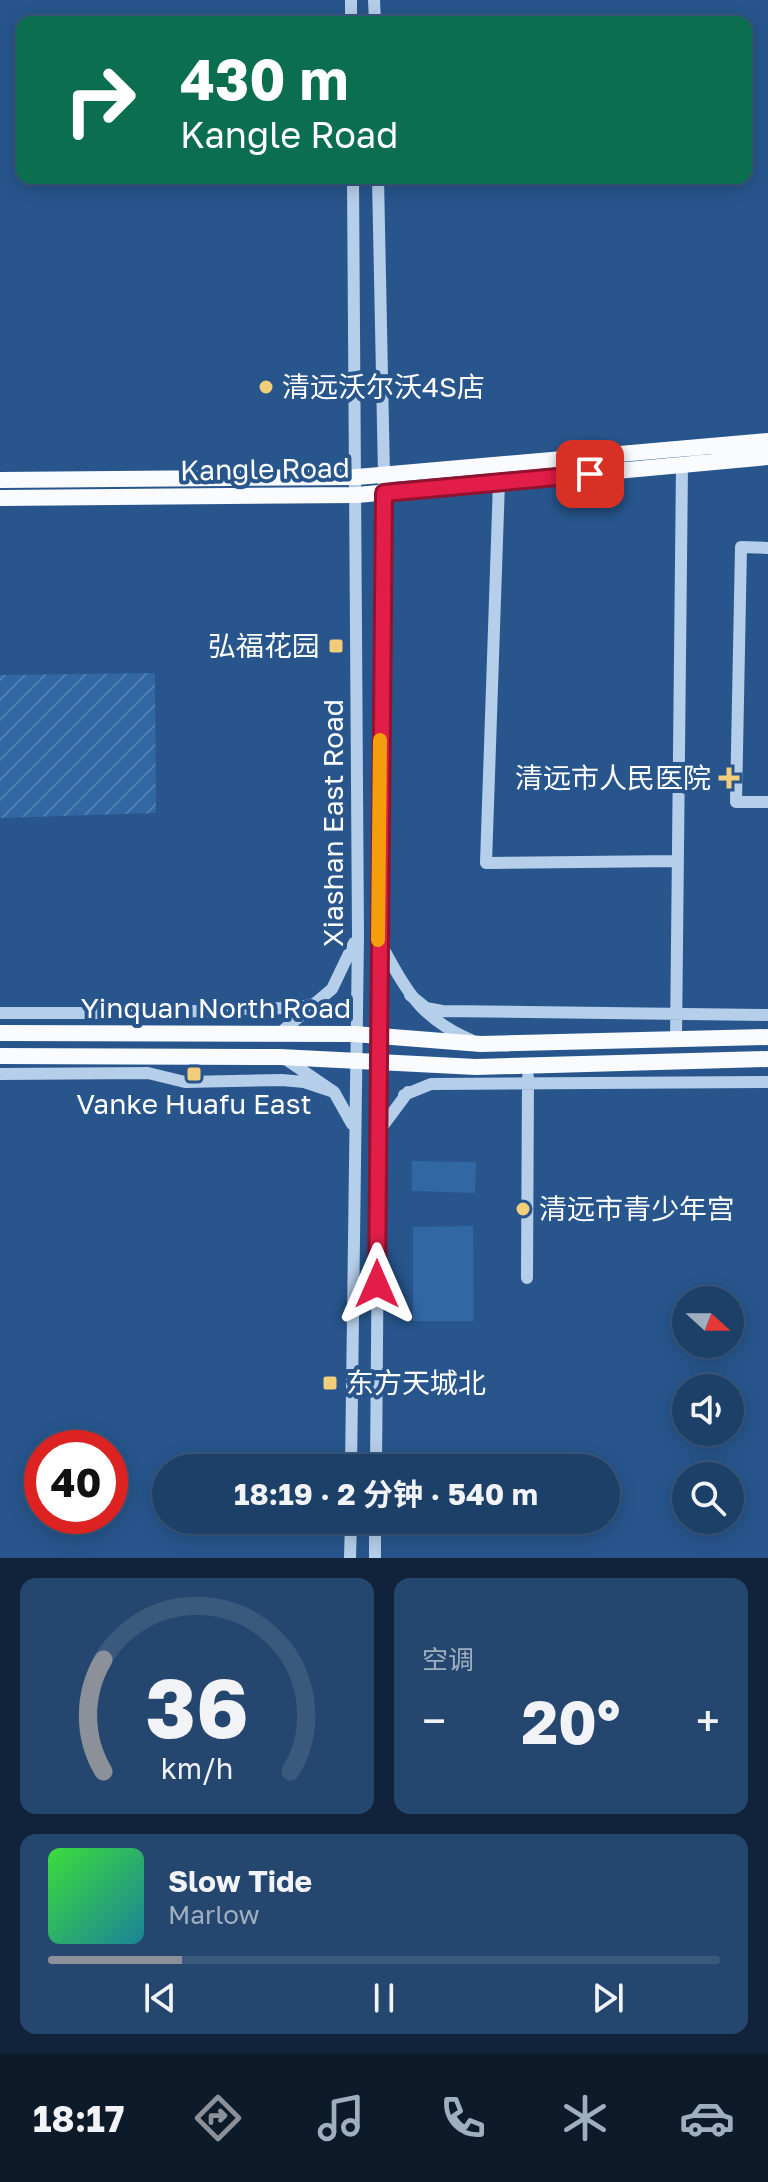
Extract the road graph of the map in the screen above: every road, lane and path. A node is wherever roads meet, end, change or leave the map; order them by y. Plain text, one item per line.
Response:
1 (353, 184) edge
2 (378, 184) edge
3 (768, 441) edge
4 (768, 457) edge
5 (682, 465) junction
6 (384, 475) junction
7 (357, 477) junction
8 (0, 480) edge
9 (499, 482) junction
10 (384, 493) junction
11 (357, 495) junction
12 (0, 498) edge
13 (768, 548) edge
14 (768, 802) edge
15 (677, 861) junction
16 (358, 936) junction
17 (378, 939) junction
18 (410, 995) junction
19 (318, 1003) junction
20 (0, 1013) edge
21 (675, 1015) junction
22 (768, 1015) edge
23 (0, 1033) edge
24 (280, 1033) junction
25 (354, 1034) junction
26 (377, 1034) junction
27 (768, 1037) edge
28 (676, 1040) junction
29 (481, 1044) junction
30 (0, 1056) edge
31 (280, 1057) junction
32 (768, 1059) edge
33 (355, 1063) junction
34 (378, 1063) junction
35 (476, 1067) junction
36 (0, 1074) edge
37 (528, 1074) junction
38 (768, 1082) edge
39 (334, 1092) junction
40 (404, 1095) junction
41 (354, 1127) junction
42 (379, 1131) junction
43 (527, 1278) dead end
44 (351, 1454) edge
45 (376, 1454) edge
46 (351, 1534) edge
47 (375, 1534) edge
48 (350, 1558) edge
49 (375, 1558) edge

1 - 7 street, Xiashan East Road
2 - 6 street, Xiashan East Road
3 - 6 main road, Kangle Road
4 - 5 main road, Kangle Road
5 - 9 main road, Kangle Road
5 - 15 street
6 - 7 main road, Kangle Road
6 - 10 street, Xiashan East Road
7 - 8 main road, Kangle Road
7 - 11 street, Xiashan East Road
9 - 10 main road, Kangle Road
9 - 15 street
10 - 11 main road, Kangle Road
10 - 17 street, Xiashan East Road
11 - 12 main road, Kangle Road
11 - 16 street, Xiashan East Road
13 - 14 street
15 - 21 street
16 - 19 street
16 - 25 street, Xiashan East Road
17 - 18 street
17 - 26 street, Xiashan East Road
18 - 21 street
18 - 29 street
19 - 20 street, Yinquan North Road
19 - 24 street
21 - 22 street
21 - 28 street
23 - 24 main road, Yinquan North Road
24 - 25 main road, Yinquan North Road
25 - 26 main road, Yinquan North Road
25 - 33 street, Xiashan East Road
26 - 29 main road, Yinquan North Road
26 - 34 street, Xiashan East Road
27 - 28 main road, Yinquan North Road
28 - 29 main road, Yinquan North Road
30 - 31 main road, Yinquan North Road
31 - 33 main road, Yinquan North Road
31 - 39 street
32 - 37 main road, Yinquan North Road
33 - 34 main road, Yinquan North Road
33 - 41 street, Xiashan East Road
34 - 35 main road, Yinquan North Road
34 - 42 street, Xiashan East Road
35 - 37 main road, Yinquan North Road
35 - 40 street
36 - 39 street
37 - 38 street, Yinquan North Road
37 - 40 street, Yinquan North Road
37 - 43 street
39 - 41 street
40 - 42 street
41 - 44 street, Xiashan East Road
42 - 45 street, Xiashan East Road
46 - 48 street
47 - 49 street

